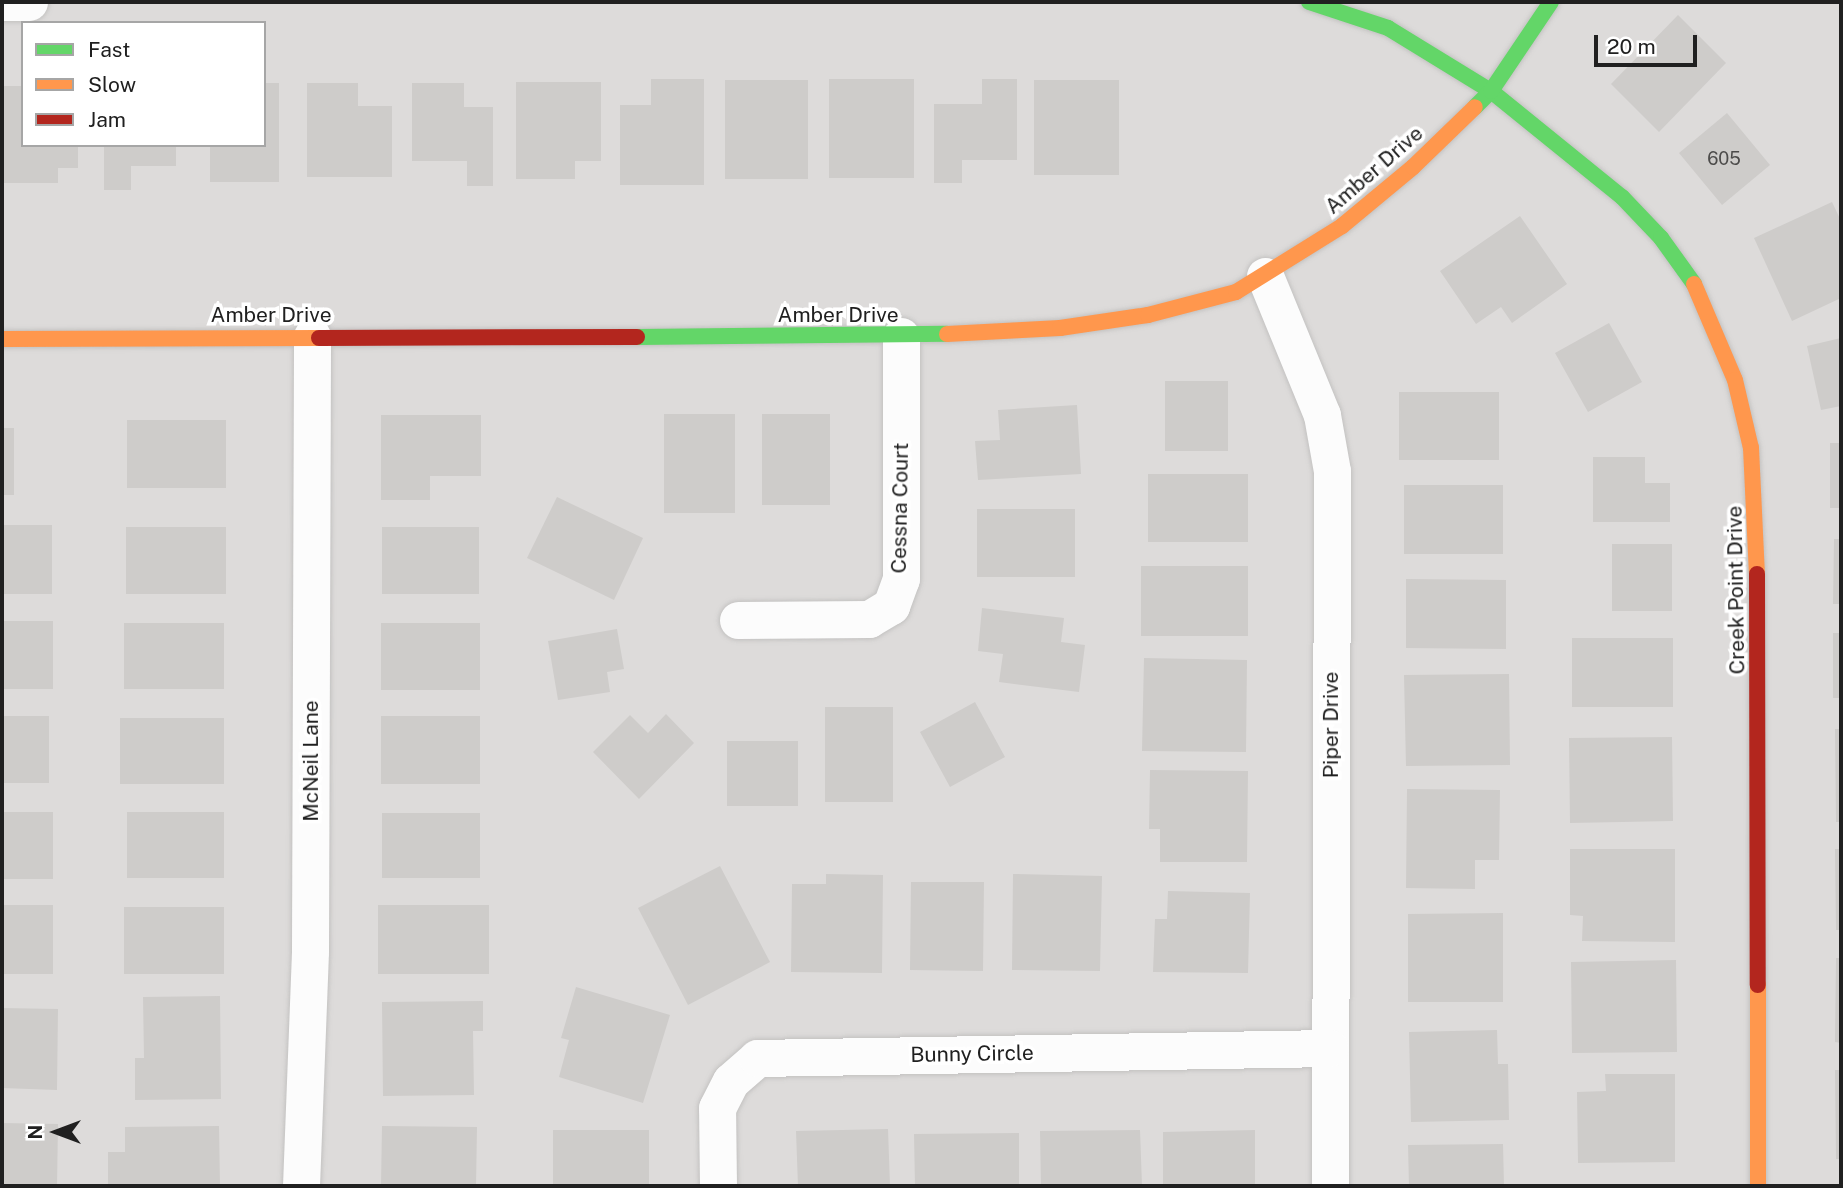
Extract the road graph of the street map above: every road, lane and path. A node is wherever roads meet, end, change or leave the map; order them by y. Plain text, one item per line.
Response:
1 (2, 2) edge
2 (29, 2) edge
3 (1309, 2) edge
4 (1551, 2) edge
5 (1491, 91) junction
6 (1265, 276) junction
7 (312, 336) junction
8 (901, 336) junction
9 (2, 339) edge
10 (738, 620) dead end
11 (1330, 1048) junction
12 (301, 1186) edge
13 (718, 1186) edge
14 (1330, 1186) edge
15 (1758, 1186) edge

1 - 2 street
3 - 5 street, Creek Point Drive
4 - 5 street, Amber Drive
5 - 6 street, Amber Drive
5 - 15 street, Creek Point Drive
6 - 8 street, Amber Drive
6 - 11 street, Piper Drive
7 - 8 street, Amber Drive
7 - 9 street, Amber Drive
7 - 12 street, McNeil Lane
8 - 10 street, Cessna Court
11 - 13 street, Bunny Circle
11 - 14 street, Piper Drive

